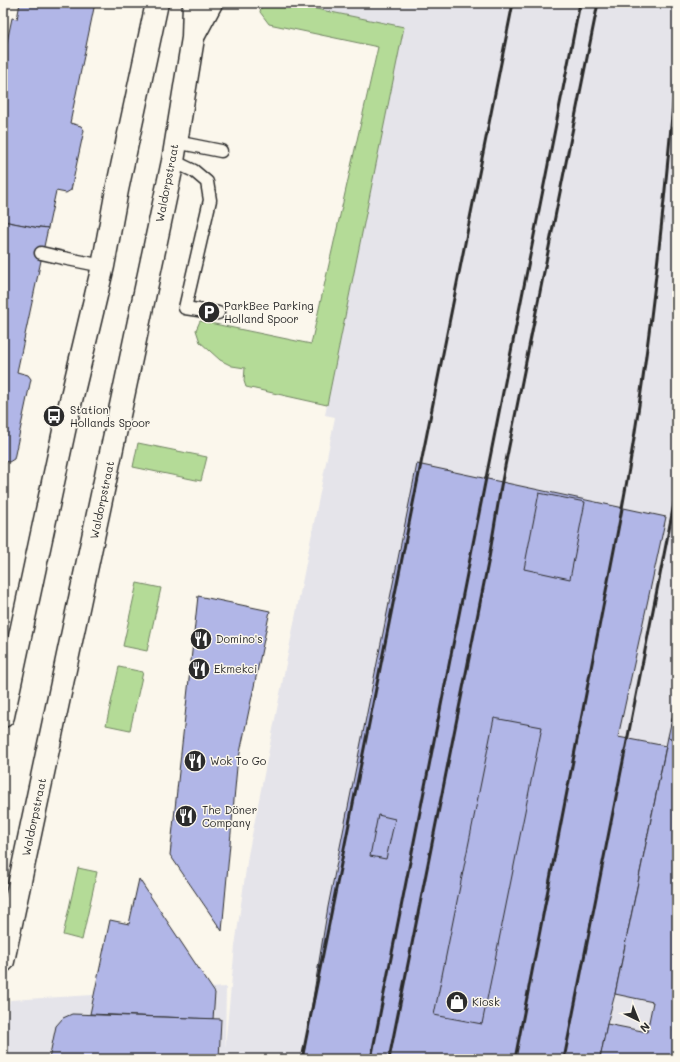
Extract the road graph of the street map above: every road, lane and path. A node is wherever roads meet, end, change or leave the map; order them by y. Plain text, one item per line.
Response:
1 (194, 3) edge
2 (211, 3) edge
3 (157, 5) edge
4 (193, 38) junction
5 (174, 151) junction
6 (221, 151) dead end
7 (41, 253) dead end
8 (103, 266) junction
9 (218, 313) dead end
10 (3, 716) edge
11 (3, 961) edge

1 - 4 street, Waldorpstraat
2 - 4 street, Waldorpstraat
3 - 8 street
4 - 5 street, Waldorpstraat
5 - 6 lane
5 - 9 lane
5 - 11 street, Waldorpstraat
7 - 8 lane
8 - 10 street

